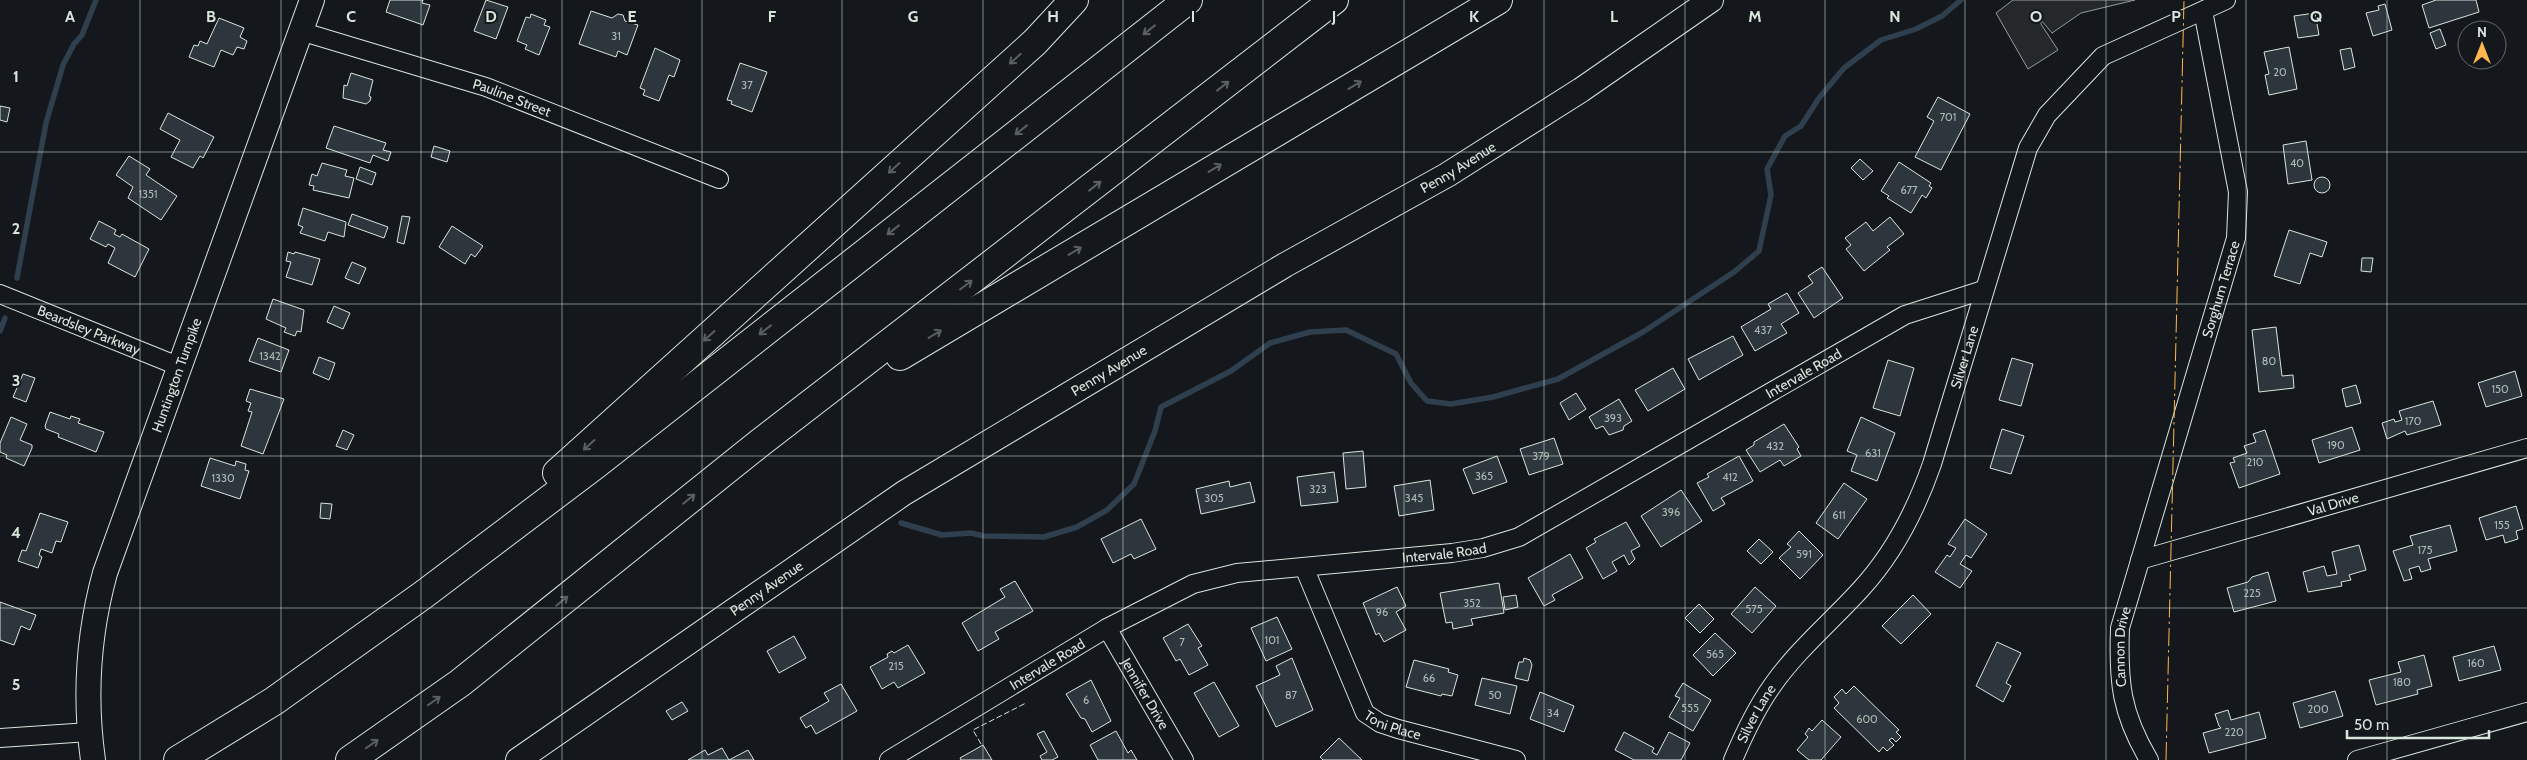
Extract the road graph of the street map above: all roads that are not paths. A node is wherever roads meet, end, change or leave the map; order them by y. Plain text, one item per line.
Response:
1 (312, 0) edge
2 (1074, 0) edge
3 (1081, 0) edge
4 (1188, 0) edge
5 (1334, 0) edge
6 (1498, 0) edge
7 (1712, 0) edge
8 (2226, 0) edge
9 (2203, 10) junction
10 (300, 31) junction
11 (1035, 42) junction
12 (719, 179) dead end
13 (1983, 290) junction
14 (0, 294) edge
15 (178, 366) junction
16 (761, 442) junction
17 (2527, 448) edge
18 (2140, 560) junction
19 (1304, 567) junction
20 (423, 595) junction
21 (1107, 628) junction
22 (2527, 712) edge
23 (89, 732) junction
24 (0, 738) edge
25 (901, 757) edge
26 (92, 760) edge
27 (178, 760) edge
28 (350, 760) edge
29 (518, 760) edge
30 (1184, 760) edge
31 (1516, 760) edge
32 (1733, 760) edge
33 (2149, 760) edge
34 (2357, 760) edge

1 - 10 main road, Huntington Turnpike
2 - 11 highway
3 - 11 highway
4 -> 20 highway
16 -> 5 highway
16 -> 6 highway
7 - 29 main road, Penny Avenue
8 - 9 street, Silver Lane
9 - 13 street, Silver Lane
9 - 18 street, Sorghum Terrace
10 - 12 street, Pauline Street
10 - 15 main road, Huntington Turnpike
11 -> 20 highway
13 - 19 street, Intervale Road
13 - 32 street, Silver Lane
14 - 15 street, Beardsley Parkway
15 - 23 main road, Huntington Turnpike
28 -> 16 highway
17 - 18 street, Val Drive
18 - 33 street, Cannon Drive
19 - 21 street, Intervale Road
19 - 31 street, Toni Place
20 - 27 highway
21 - 25 street, Intervale Road
21 - 30 street, Jennifer Drive
22 - 34 street
23 - 24 street
23 - 26 main road, Huntington Turnpike

